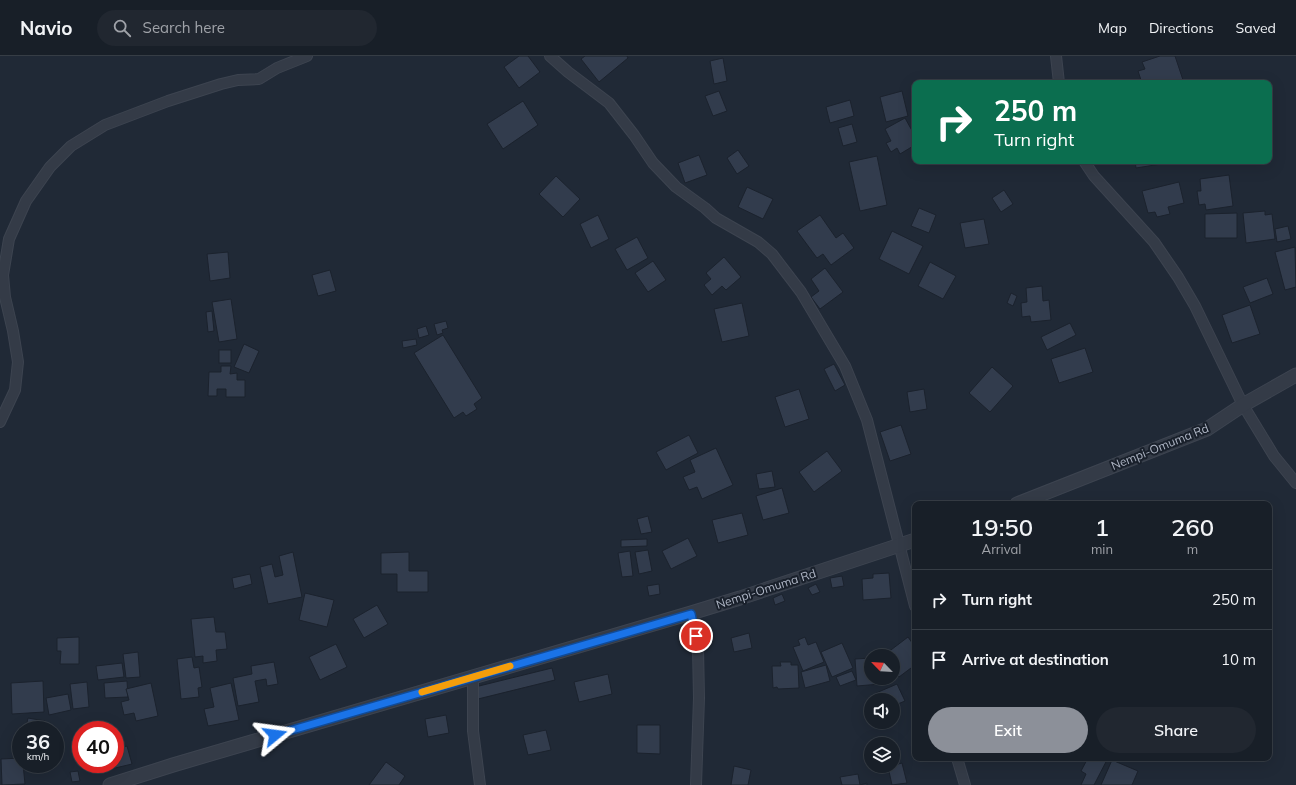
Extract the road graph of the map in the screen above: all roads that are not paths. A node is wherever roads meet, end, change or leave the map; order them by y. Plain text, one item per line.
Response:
1 (308, 56) edge
2 (550, 56) edge
3 (1056, 56) edge
4 (1059, 80) edge
5 (1086, 164) edge
6 (1296, 376) edge
7 (1243, 405) junction
8 (0, 422) edge
9 (1296, 483) edge
10 (1025, 501) edge
11 (912, 541) edge
12 (899, 545) junction
13 (912, 595) edge
14 (691, 614) junction
15 (473, 677) junction
16 (958, 761) edge
17 (110, 785) edge
18 (480, 785) edge
19 (696, 785) edge
20 (966, 785) edge

1 - 8 street
2 - 12 street
3 - 4 street
5 - 7 street
6 - 7 street, Nempi-Omuma Rd
7 - 9 street
7 - 10 street, Nempi-Omuma Rd
11 - 12 street, Nempi-Omuma Rd
12 - 13 street
12 - 14 street, Nempi-Omuma Rd
14 - 15 street, Nempi-Omuma Rd
14 - 19 street
15 - 17 street, Nempi-Omuma Rd
15 - 18 street
16 - 20 street

